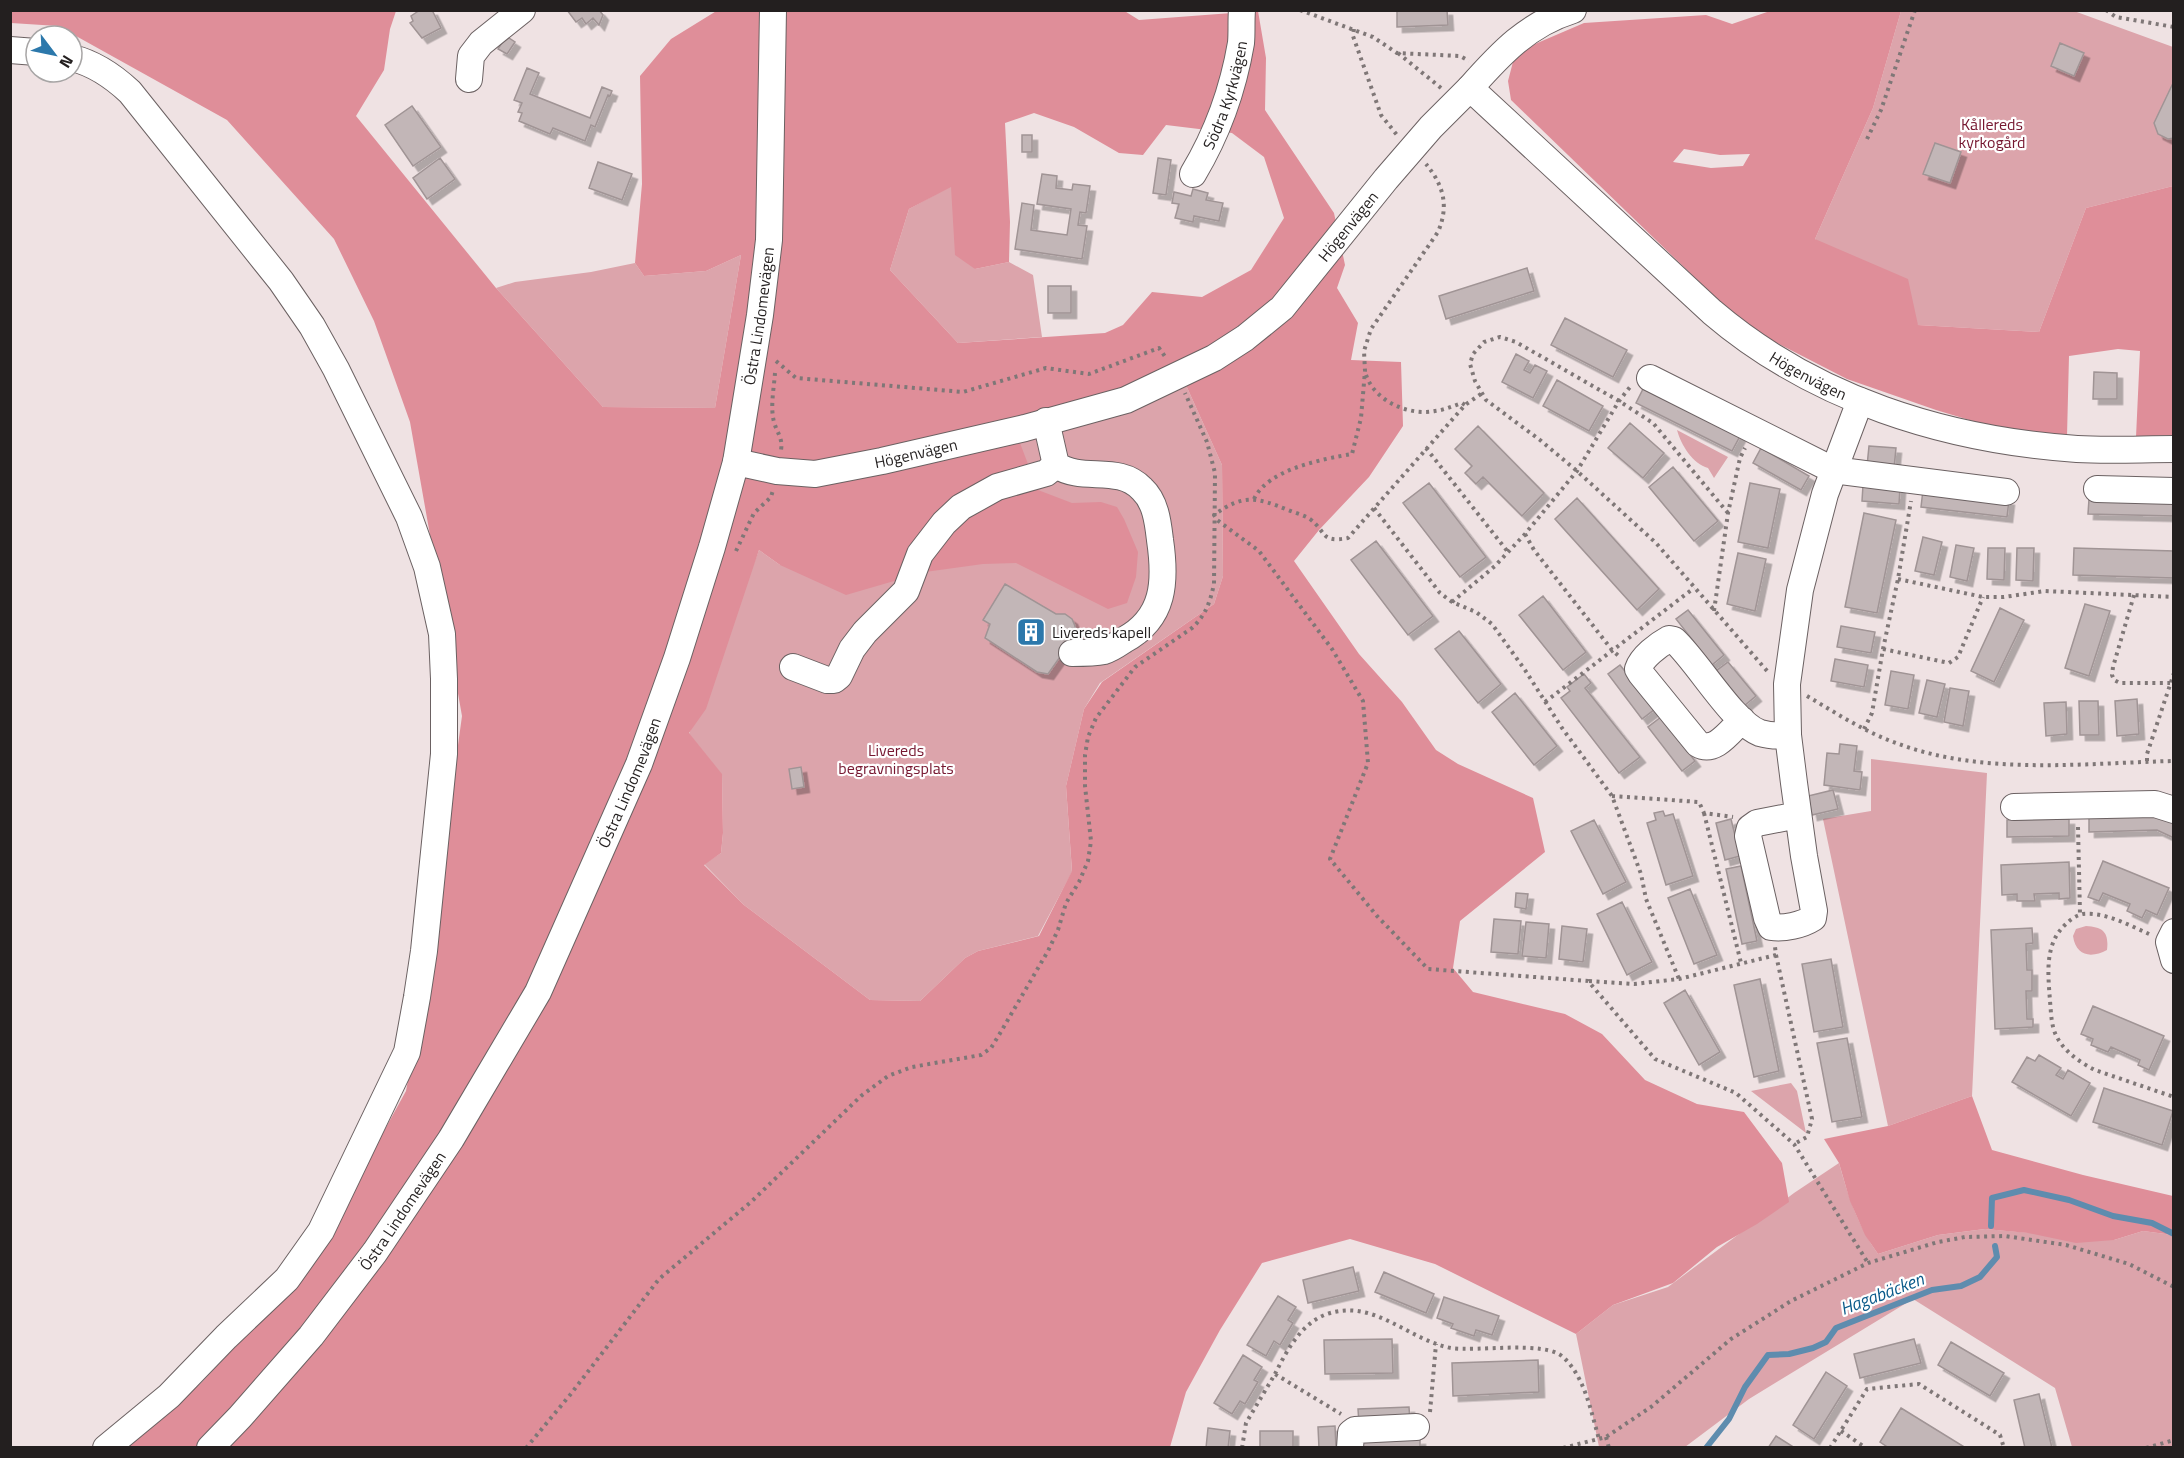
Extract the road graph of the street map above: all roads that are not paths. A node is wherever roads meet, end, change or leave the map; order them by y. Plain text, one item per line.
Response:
1 (522, 10) edge
2 (773, 10) edge
3 (1242, 10) edge
4 (1573, 10) edge
5 (84, 64) edge
6 (469, 79) dead end
7 (1469, 87) junction
8 (1193, 174) dead end
9 (1650, 378) road end
10 (1860, 402) junction
11 (1047, 421) junction
12 (2174, 449) edge
13 (735, 462) junction
14 (1056, 465) junction
15 (1833, 470) junction
16 (2097, 489) dead end
17 (2174, 491) edge
18 (2006, 492) dead end
19 (1072, 653) dead end
20 (793, 667) dead end
21 (1742, 720) junction
22 (1788, 735) junction
23 (2014, 807) dead end
24 (2174, 810) edge
25 (1798, 815) junction
26 (1416, 1427) road end
27 (1352, 1439) edge
28 (106, 1448) edge
29 (210, 1448) edge

1 - 6 street
2 - 13 street, Östra Lindomevägen
3 - 8 street, Södra Kyrkvägen
4 - 7 street
5 - 28 street
7 - 10 street, Högenvägen
7 - 11 street, Högenvägen
9 - 15 street
10 - 12 street, Högenvägen
10 - 15 street, Högenvägen
11 - 13 street, Högenvägen
11 - 14 street
13 - 29 street, Östra Lindomevägen
14 - 19 street
14 - 20 street
15 - 18 street
15 - 22 street, Högenvägen
16 - 17 street
21 - 21 street
21 - 22 street
22 - 25 street, Högenvägen
23 - 24 street
25 - 25 street, Högenvägen
26 - 27 street

